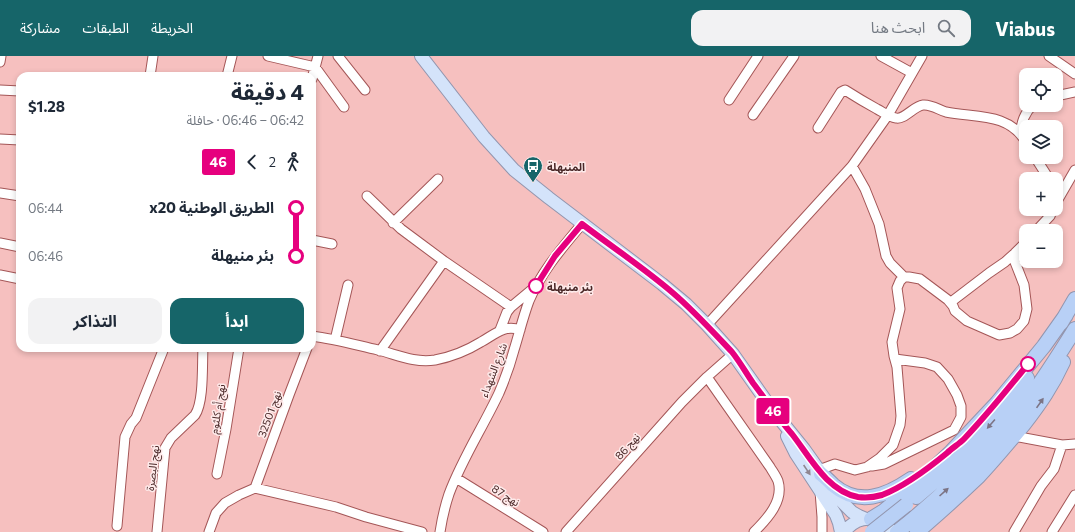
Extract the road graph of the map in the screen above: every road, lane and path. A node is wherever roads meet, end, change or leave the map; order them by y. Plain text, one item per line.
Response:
1 (1, 56) edge
2 (154, 56) edge
3 (232, 56) edge
4 (268, 56) edge
5 (318, 56) edge
6 (338, 56) edge
7 (421, 56) edge
8 (758, 56) edge
9 (794, 56) edge
10 (881, 56) edge
11 (922, 56) edge
12 (1049, 56) edge
13 (0, 62) edge
14 (315, 67) junction
15 (151, 72) edge
16 (228, 72) edge
17 (314, 72) edge
18 (912, 73) junction
19 (1075, 74) edge
20 (0, 90) edge
21 (365, 90) dead end
22 (16, 91) edge
23 (1075, 92) edge
24 (1063, 95) edge
25 (729, 100) dead end
26 (344, 107) dead end
27 (753, 115) dead end
28 (888, 115) junction
29 (818, 128) dead end
30 (1019, 132) edge
31 (0, 139) edge
32 (16, 140) edge
33 (852, 166) junction
34 (1075, 170) edge
35 (438, 179) dead end
36 (1063, 188) edge
37 (0, 193) edge
38 (16, 195) edge
39 (367, 196) dead end
40 (1050, 216) edge
41 (393, 223) junction
42 (582, 224) junction
43 (1043, 224) edge
44 (316, 241) edge
45 (0, 243) edge
46 (332, 244) dead end
47 (16, 246) edge
48 (1019, 250) edge
49 (1016, 253) junction
50 (444, 261) junction
51 (0, 275) edge
52 (16, 277) edge
53 (904, 277) junction
54 (348, 285) dead end
55 (536, 286) junction
56 (1075, 299) edge
57 (951, 302) junction
58 (511, 307) junction
59 (1066, 315) junction
60 (707, 325) junction
61 (1075, 329) edge
62 (500, 330) junction
63 (520, 330) junction
64 (1075, 335) edge
65 (316, 337) edge
66 (335, 340) junction
67 (380, 351) junction
68 (162, 352) edge
69 (203, 352) edge
70 (238, 352) edge
71 (305, 352) edge
72 (733, 354) junction
73 (895, 359) junction
74 (707, 377) junction
75 (774, 412) junction
76 (1014, 436) junction
77 (963, 440) junction
78 (1075, 444) edge
79 (1062, 445) junction
80 (867, 467) junction
81 (820, 472) junction
82 (217, 474) dead end
83 (979, 476) junction
84 (456, 478) junction
85 (256, 488) junction
86 (819, 488) junction
87 (1075, 495) edge
88 (1072, 505) edge
89 (870, 523) edge
90 (117, 526) dead end
91 (1018, 531) edge
92 (157, 532) edge
93 (209, 532) edge
94 (422, 532) edge
95 (440, 532) edge
96 (543, 532) edge
97 (566, 532) edge
98 (754, 532) edge
99 (822, 532) edge
100 (841, 532) edge
101 (844, 532) edge
102 (892, 532) edge
103 (897, 532) edge
104 (917, 532) edge
105 (930, 532) edge
106 (1052, 532) edge

1 - 13 street
2 - 15 street
3 - 16 street
4 - 14 street
5 - 14 street
6 - 21 street
7 - 42 main road
8 - 25 street
9 - 27 street
10 - 18 street
11 - 18 street
12 - 19 street
14 - 17 street
14 - 26 street
18 - 28 street
20 - 22 street
23 - 24 street
28 - 29 street
28 - 30 street
28 - 33 street
31 - 32 street
33 - 53 street
33 - 60 street
34 - 36 street
35 - 41 street
37 - 38 street
39 - 41 street
40 - 43 street
41 - 50 street
42 - 55 street, شارع الشهداء
42 - 60 main road
44 - 46 street
45 - 47 street
48 - 49 street
49 - 57 street
49 - 57 street
50 - 58 street
50 - 67 street
51 - 52 street
53 - 57 street
53 - 73 street
54 - 66 street
55 - 58 street
55 - 63 street, شارع الشهداء
56 - 59 highway
58 - 62 street
59 - 77 highway
59 -> 89 highway, bridge
60 - 72 main road
103 -> 61 highway
62 - 63 street
62 - 67 street
63 - 84 street, شارع الشهداء
76 -> 64 highway
65 - 66 street
66 - 67 street
68 - 90 street
69 - 92 street, نهج البصرة
70 - 82 street, نهج أم كلثوم
71 - 85 street, نهج 32501
72 - 74 street, نهج 86
72 - 75 main road
73 - 80 street
73 - 80 street
74 - 97 street, نهج 86
74 - 98 street
75 - 81 main road
75 -> 86 main road
76 - 79 street
76 - 83 highway
77 - 81 highway
77 - 89 highway
78 - 79 street
79 - 91 street
80 - 81 street
81 - 89 main road
83 - 104 highway
83 - 105 highway
84 - 95 street, شارع الشهداء
84 - 96 street, نهج 87
85 - 93 street
85 - 94 street
86 - 99 street
86 - 100 main road
87 - 88 street
88 - 106 street
89 - 101 main road
89 - 102 main road

